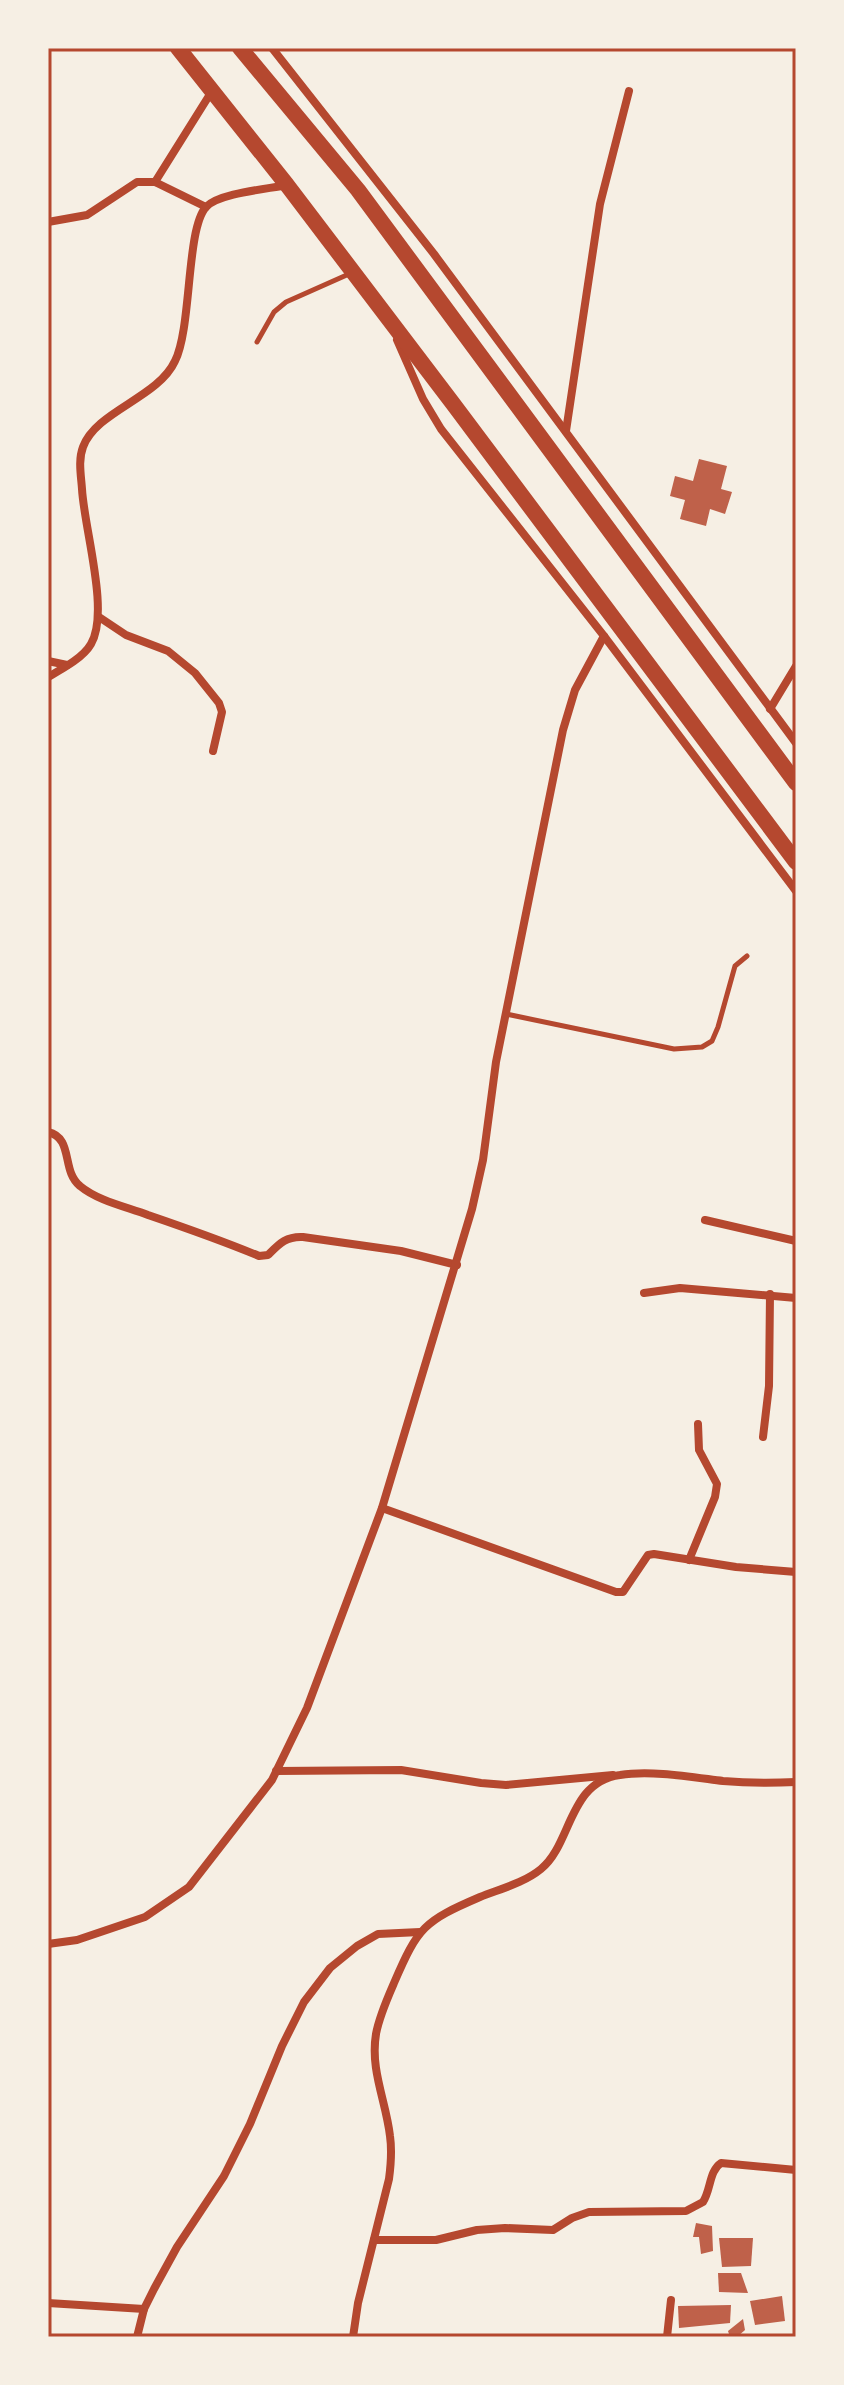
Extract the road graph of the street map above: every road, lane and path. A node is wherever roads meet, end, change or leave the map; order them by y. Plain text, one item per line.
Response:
1 (178, 48) edge
2 (240, 48) edge
3 (272, 48) edge
4 (213, 90) junction
5 (629, 91) dead end
6 (155, 182) junction
7 (287, 185) junction
8 (206, 207) junction
9 (48, 222) edge
10 (352, 273) junction
11 (391, 324) junction
12 (257, 342) dead end
13 (566, 432) junction
14 (99, 617) junction
15 (604, 636) junction
16 (48, 661) edge
17 (67, 665) junction
18 (796, 666) edge
19 (48, 677) edge
20 (770, 709) junction
21 (796, 743) edge
22 (213, 751) dead end
23 (796, 783) edge
24 (796, 862) edge
25 (796, 891) edge
26 (747, 956) dead end
27 (506, 1014) junction
28 (48, 1132) edge
29 (705, 1220) dead end
30 (796, 1241) edge
31 (457, 1265) junction
32 (644, 1293) dead end
33 (770, 1294) junction
34 (796, 1298) edge
35 (698, 1424) dead end
36 (763, 1437) dead end
37 (382, 1508) junction
38 (689, 1560) junction
39 (796, 1572) edge
40 (276, 1771) junction
41 (618, 1775) junction
42 (796, 1782) edge
43 (420, 1932) junction
44 (48, 1944) edge
45 (796, 2170) edge
46 (374, 2240) junction
47 (671, 2300) dead end
48 (48, 2303) edge
49 (144, 2309) junction
50 (137, 2337) edge
51 (353, 2337) edge
52 (667, 2337) edge

1 - 4 highway
2 - 23 highway
3 - 13 street
4 - 6 street
4 - 7 highway
5 - 13 street
6 - 8 street
6 - 9 street
7 - 8 street
7 - 10 highway
8 - 14 street
10 - 11 highway
10 - 12 lane
11 - 15 street
11 - 24 highway
13 - 20 street
14 - 17 street
14 - 22 street
15 - 25 street
15 - 27 street
16 - 17 street
17 - 19 street
18 - 20 street
20 - 21 street
26 - 27 lane
27 - 31 street
28 - 31 street
29 - 30 street
31 - 37 street
32 - 33 street
33 - 34 street
33 - 36 street
35 - 38 street
37 - 38 street
37 - 40 street
38 - 39 street
40 - 41 street
40 - 44 street
41 - 42 street
41 - 43 street
43 - 46 street
43 - 49 street
45 - 46 street
46 - 51 street
47 - 52 street
48 - 49 street
49 - 50 street

